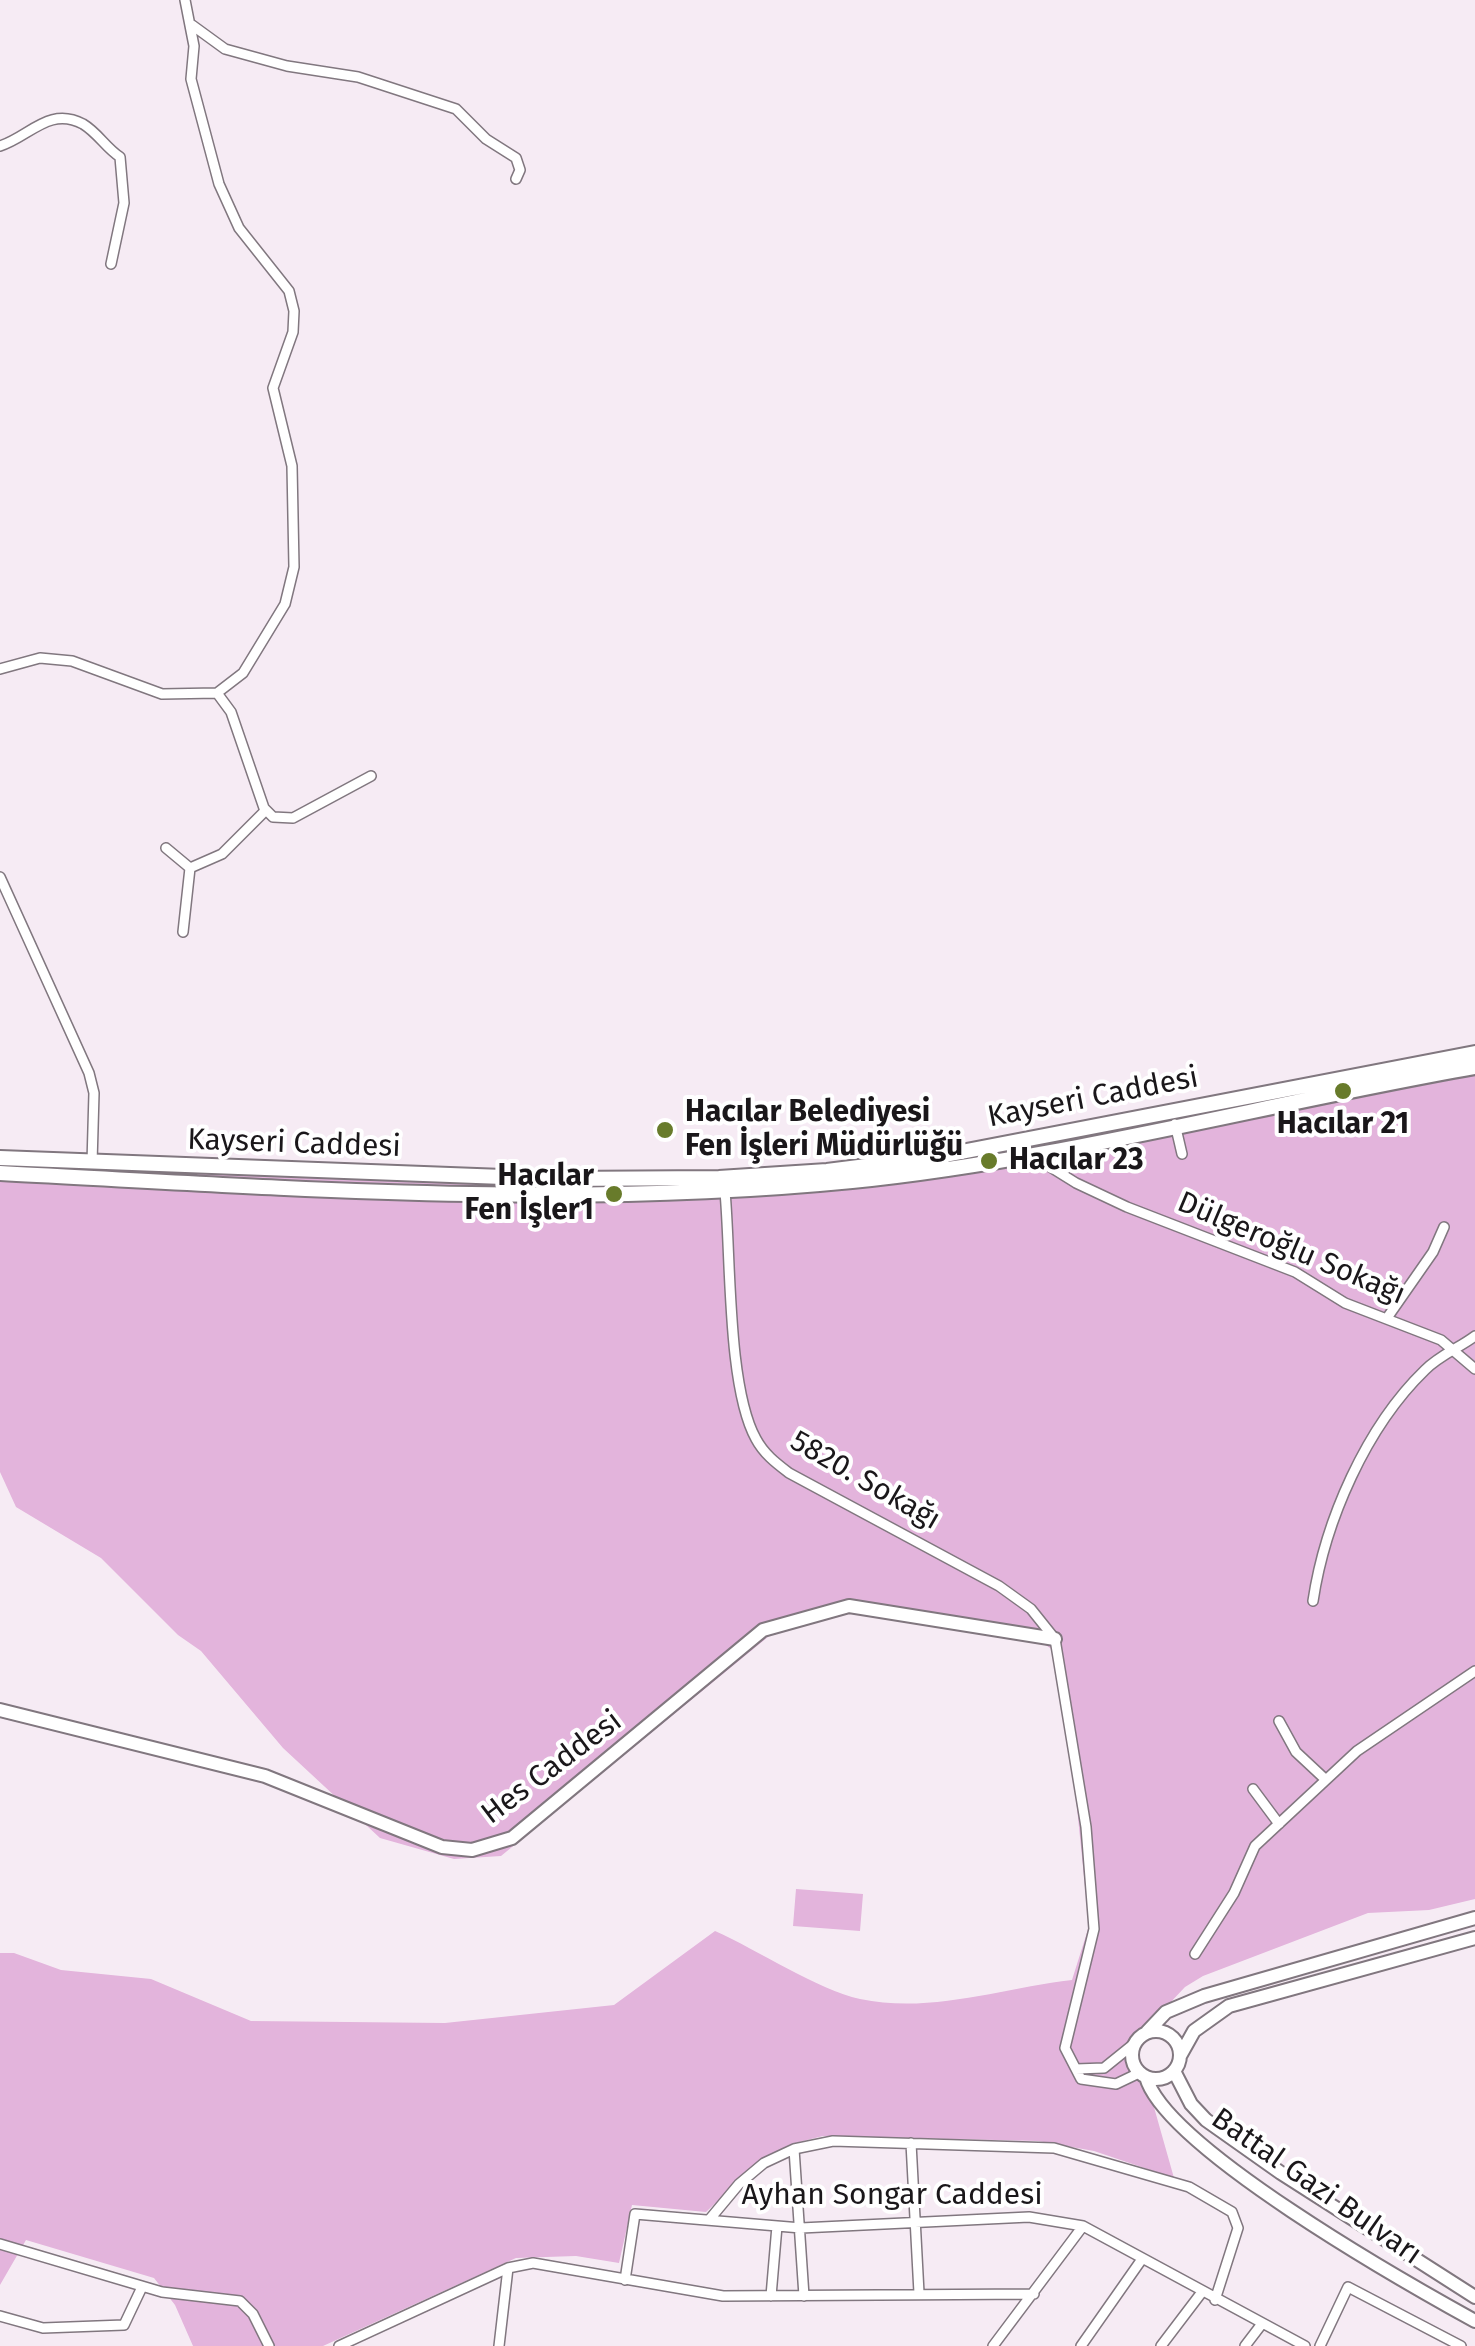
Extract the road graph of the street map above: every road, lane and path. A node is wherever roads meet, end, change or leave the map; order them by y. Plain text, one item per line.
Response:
1 (185, 0) edge
2 (192, 25) junction
3 (0, 146) edge
4 (516, 179) dead end
5 (110, 264) dead end
6 (0, 669) edge
7 (217, 694) junction
8 (372, 776) dead end
9 (266, 810) junction
10 (166, 848) dead end
11 (190, 868) junction
12 (0, 877) edge
13 (183, 932) dead end
14 (1475, 1052) edge
15 (1475, 1066) edge
16 (1175, 1124) junction
17 (1029, 1153) junction
18 (1182, 1154) dead end
19 (0, 1158) edge
20 (92, 1170) junction
21 (0, 1173) edge
22 (725, 1192) junction
23 (1444, 1227) dead end
24 (1387, 1318) junction
25 (1475, 1336) edge
26 (1450, 1349) junction
27 (1475, 1369) edge
28 (1312, 1601) dead end
29 (1055, 1640) junction
30 (1475, 1671) edge
31 (0, 1710) edge
32 (1279, 1721) dead end
33 (1326, 1780) junction
34 (1253, 1789) dead end
35 (1278, 1824) junction
36 (1475, 1918) edge
37 (1475, 1938) edge
38 (1195, 1954) dead end
39 (1148, 2032) junction
40 (1135, 2043) junction
41 (1180, 2056) junction
42 (1074, 2068) junction
43 (1174, 2070) junction
44 (1142, 2075) junction
45 (911, 2143) junction
46 (794, 2149) junction
47 (709, 2220) junction
48 (916, 2222) junction
49 (777, 2226) junction
50 (1083, 2226) junction
51 (801, 2228) junction
52 (0, 2244) edge
53 (1142, 2259) junction
54 (508, 2268) junction
55 (625, 2280) junction
56 (142, 2287) junction
57 (1202, 2292) junction
58 (919, 2293) junction
59 (1034, 2294) junction
60 (771, 2296) junction
61 (804, 2296) junction
62 (1475, 2297) edge
63 (1215, 2300) junction
64 (0, 2316) edge
65 (1475, 2322) edge
66 (1261, 2325) junction
67 (268, 2346) edge
68 (339, 2346) edge
69 (499, 2346) edge
70 (993, 2346) edge
71 (1081, 2346) edge
72 (1160, 2346) edge
73 (1245, 2346) edge
74 (1305, 2346) edge
75 (1320, 2346) edge
76 (1461, 2346) edge

1 - 2 street
2 - 4 street
2 - 7 street
3 - 5 street
6 - 7 street
7 - 9 street
8 - 9 street
9 - 11 street
10 - 11 street
11 - 13 street
12 - 20 street
14 - 20 main road, Kayseri Caddesi
15 - 16 main road, Kayseri Caddesi
16 - 17 main road, Kayseri Caddesi
16 - 18 street
17 - 22 main road, Kayseri Caddesi
17 - 24 street, Dülgeroğlu Sokağı
19 - 20 main road, Kayseri Caddesi
20 - 21 main road, Kayseri Caddesi
20 - 22 main road, Kayseri Caddesi
22 - 29 street, 5820. Sokağı
23 - 24 street
24 - 26 street, Dülgeroğlu Sokağı
25 - 26 street
26 - 27 street, Dülgeroğlu Sokağı
26 - 28 street
29 - 31 street, Hes Caddesi
29 - 42 street
30 - 33 street
32 - 33 street
33 - 35 street
34 - 35 street
35 - 38 street
36 - 39 street
37 - 41 street
39 - 40 street
39 - 41 street
40 - 42 street
40 - 44 street
41 - 43 street
42 - 44 street
43 - 44 street
43 - 62 street, Battal Gazi Bulvarı
44 - 65 street, Battal Gazi Bulvarı
45 - 46 street
45 - 48 street
45 - 63 street
46 - 47 street
46 - 51 street
47 - 49 street, Ayhan Songar Caddesi
47 - 55 street, Ayhan Songar Caddesi
48 - 50 street, Ayhan Songar Caddesi
48 - 51 street, Ayhan Songar Caddesi
48 - 58 street
49 - 51 street, Ayhan Songar Caddesi
49 - 60 street
50 - 53 street, Ayhan Songar Caddesi
50 - 59 street
51 - 61 street
52 - 56 street
53 - 57 street, Ayhan Songar Caddesi
53 - 71 street
54 - 55 street
54 - 68 street
54 - 69 street
55 - 60 street
56 - 64 street
56 - 67 street
57 - 63 street, Ayhan Songar Caddesi
57 - 72 street
58 - 59 street
58 - 61 street
59 - 70 street
60 - 61 street
63 - 66 street, Ayhan Songar Caddesi
66 - 73 street
66 - 74 street, Ayhan Songar Caddesi
75 - 76 street

